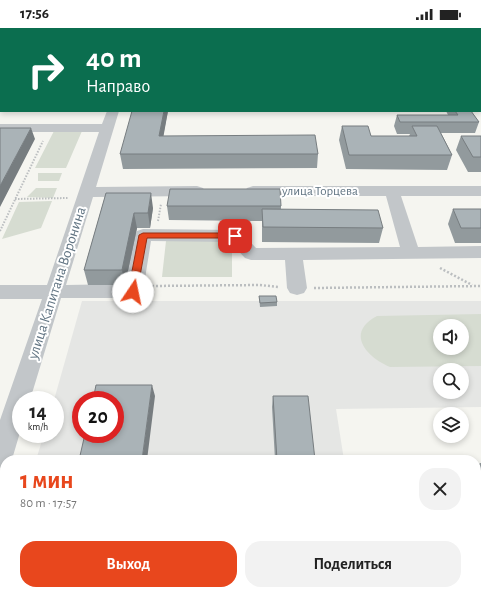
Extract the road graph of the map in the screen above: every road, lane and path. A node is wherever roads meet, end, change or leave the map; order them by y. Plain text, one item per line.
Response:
1 (79, 119) dead end
2 (110, 119) edge
3 (0, 128) edge
4 (49, 128) junction
5 (211, 191) edge
6 (234, 191) edge
7 (392, 191) junction
8 (481, 191) edge
9 (87, 192) junction
10 (163, 198) dead end
11 (0, 231) edge
12 (156, 235) junction
13 (411, 252) junction
14 (481, 252) edge
15 (293, 254) junction
16 (473, 286) dead end
17 (297, 288) dead end
18 (0, 292) edge
19 (54, 292) junction
20 (0, 455) edge

1 - 4 street
2 - 4 street
2 - 9 street, улица Капитана Воронина
3 - 4 street
4 - 11 path
5 - 9 street
6 - 7 street, улица Торцева
7 - 8 street, улица Торцева
7 - 13 street
9 - 19 street, улица Капитана Воронина
10 - 12 path
12 - 15 street
12 - 19 street
13 - 14 street
13 - 15 street
13 - 16 path
15 - 17 street
18 - 19 street
19 - 20 street, улица Капитана Воронина

